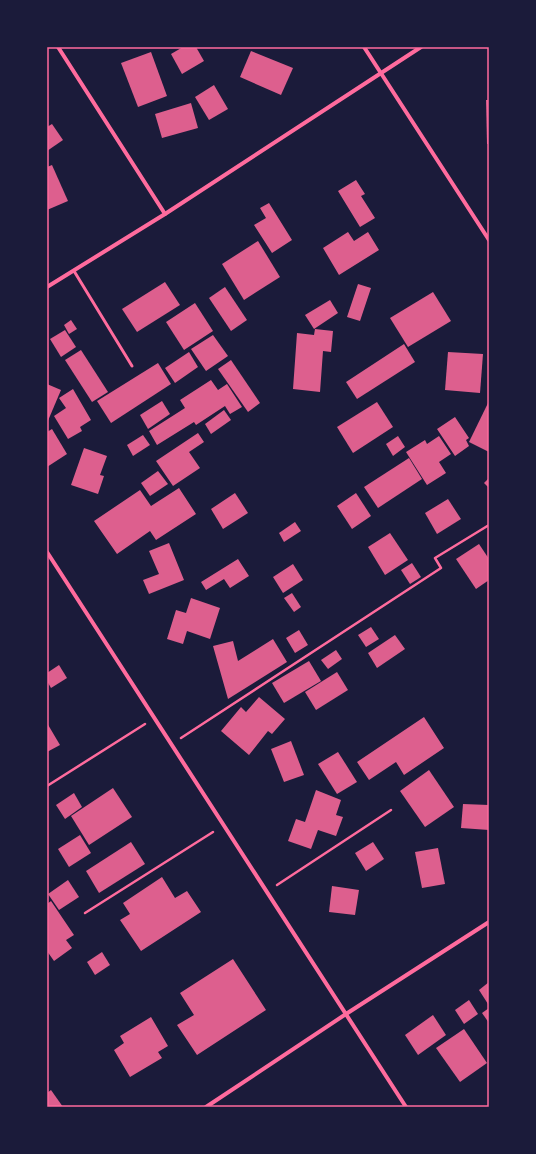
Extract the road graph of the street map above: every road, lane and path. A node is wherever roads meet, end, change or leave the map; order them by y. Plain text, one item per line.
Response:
1 (58, 47) edge
2 (364, 47) edge
3 (421, 47) edge
4 (381, 72) junction
5 (165, 214) junction
6 (489, 240) edge
7 (74, 271) junction
8 (47, 287) edge
9 (132, 366) dead end
10 (489, 525) edge
11 (47, 552) edge
12 (154, 719) junction
13 (171, 744) junction
14 (47, 786) edge
15 (391, 810) dead end
16 (224, 825) junction
17 (267, 892) junction
18 (85, 913) dead end
19 (489, 922) edge
20 (346, 1014) junction
21 (206, 1107) edge
22 (406, 1107) edge

1 - 5 street
2 - 4 street
3 - 4 street
4 - 5 street
4 - 6 street
5 - 7 street
7 - 8 street
7 - 9 lane
10 - 13 path
11 - 12 street
12 - 13 street
12 - 14 path
13 - 16 street
15 - 17 path
16 - 17 street
16 - 18 path
17 - 20 street
19 - 20 street
20 - 21 street
20 - 22 street

